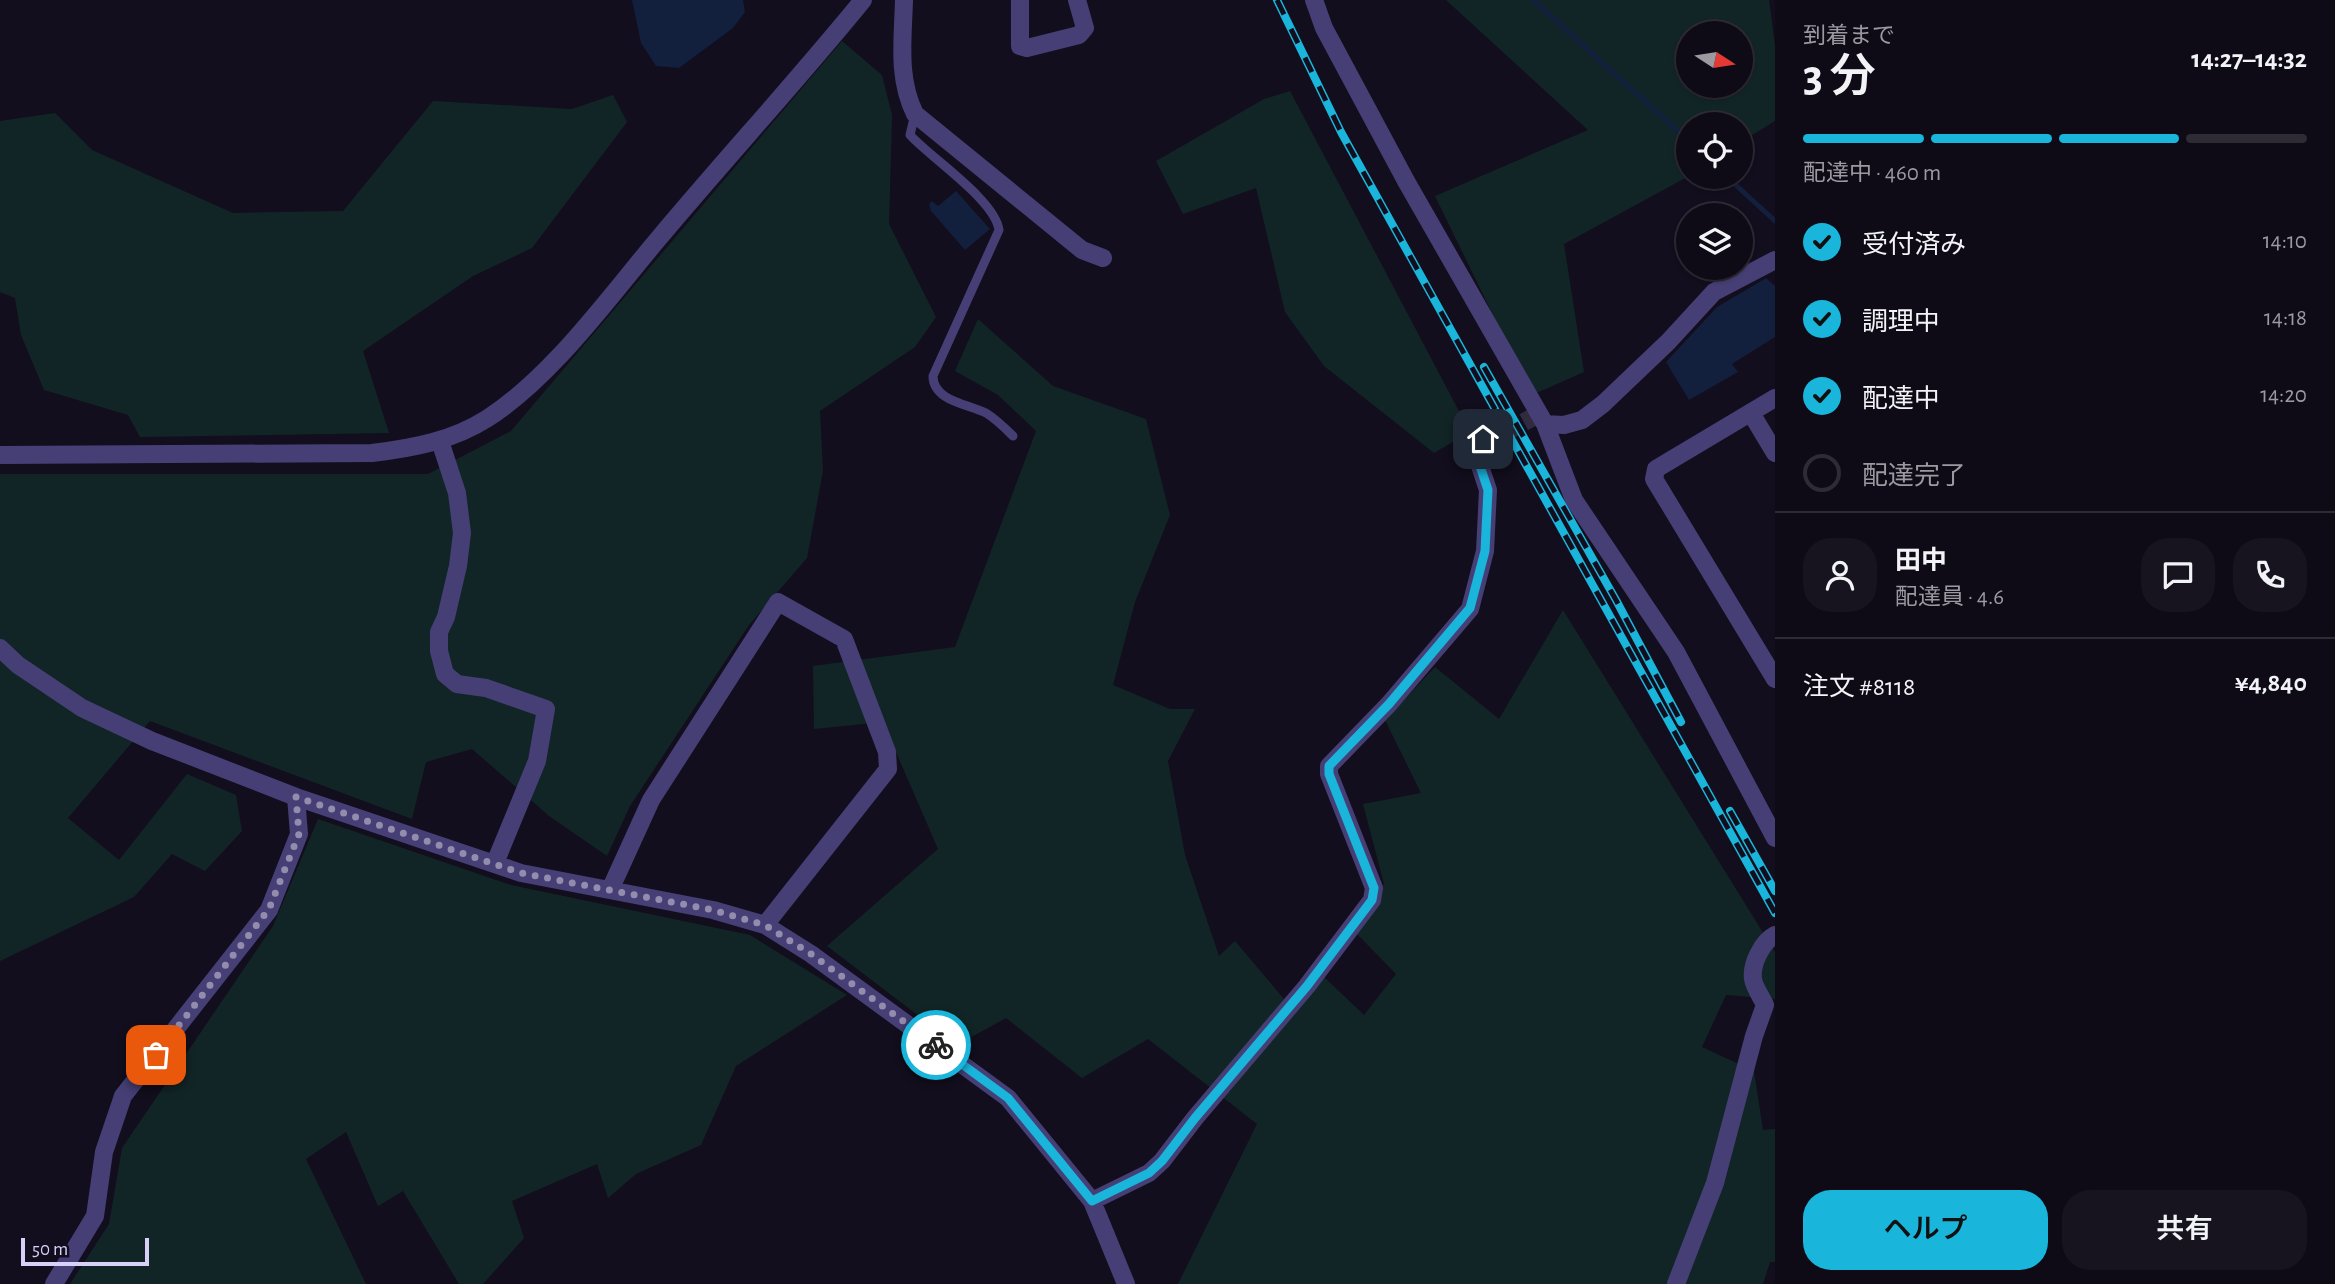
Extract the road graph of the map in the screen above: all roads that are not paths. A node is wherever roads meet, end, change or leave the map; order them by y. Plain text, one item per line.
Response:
1 (863, 0) edge
2 (904, 0) edge
3 (1020, 0) edge
4 (1077, 0) edge
5 (1314, 0) edge
6 (915, 114) junction
7 (1104, 258) dead end
8 (1774, 261) edge
9 (1775, 398) edge
10 (1751, 412) junction
11 (1545, 424) junction
12 (1500, 435) tunnel mouth
13 (1013, 436) dead end
14 (440, 440) junction
15 (1775, 453) edge
16 (0, 455) edge
17 (0, 648) edge
18 (1775, 679) edge
19 (296, 797) junction
20 (1775, 838) edge
21 (495, 863) junction
22 (610, 890) junction
23 (765, 925) junction
24 (1771, 937) edge
25 (1092, 1201) junction
26 (54, 1284) edge
27 (1126, 1284) edge
28 (1676, 1284) edge

1 - 14 street
2 - 6 street
3 - 4 street
5 - 11 street
6 - 7 street
6 - 13 lane
8 - 11 street
9 - 10 street
10 - 15 street
10 - 18 street
11 - 20 street
12 - 25 street
14 - 16 street
14 - 21 street
17 - 19 street
19 - 21 street
19 - 26 street
21 - 22 street
22 - 23 street
22 - 23 street
23 - 25 street
24 - 28 street
25 - 27 street

